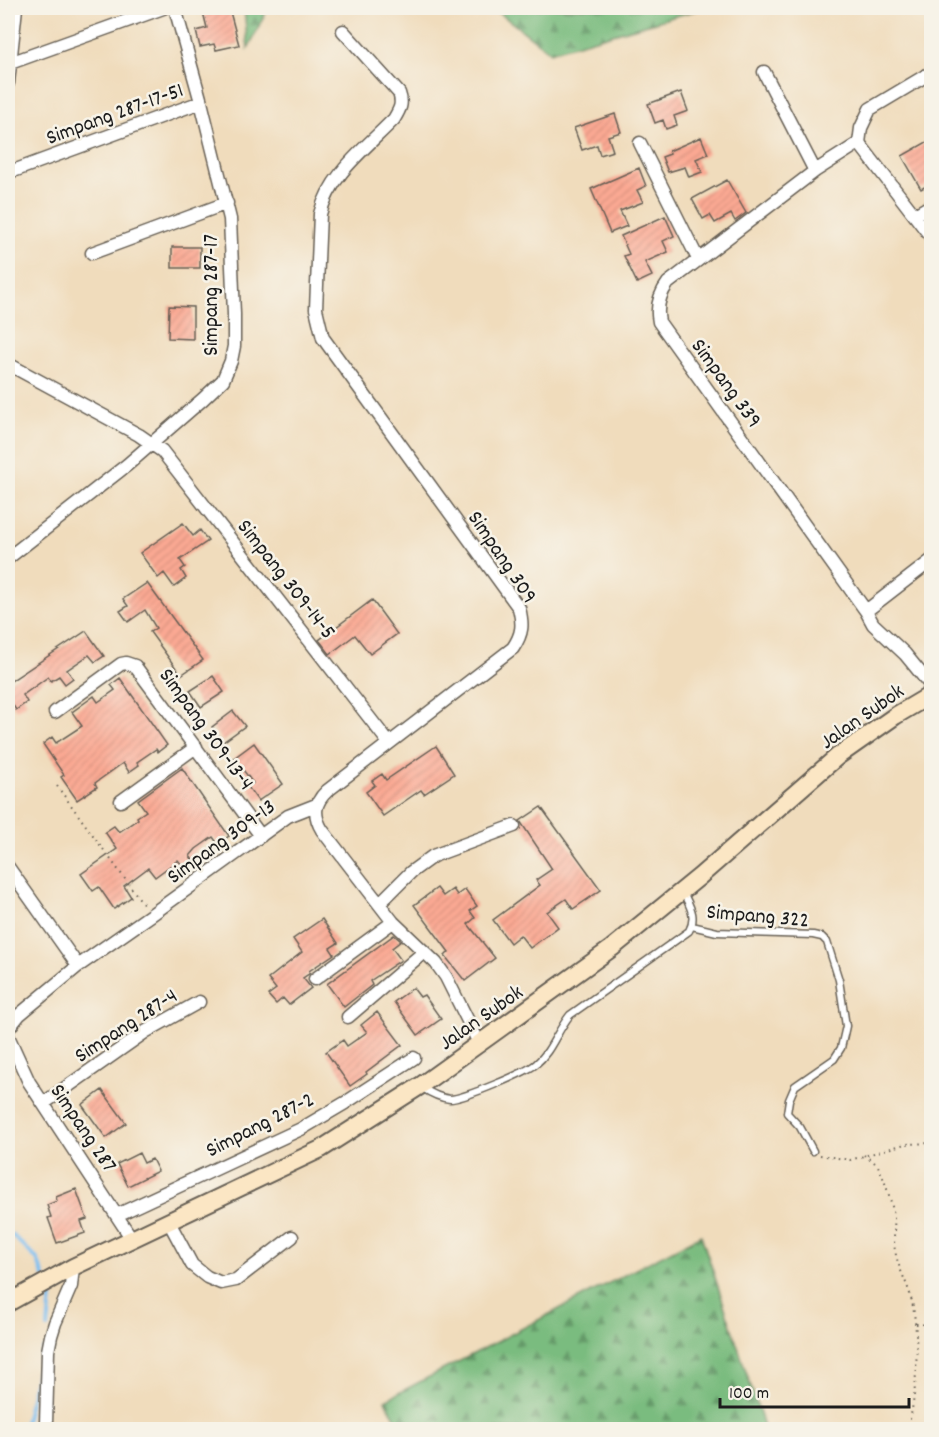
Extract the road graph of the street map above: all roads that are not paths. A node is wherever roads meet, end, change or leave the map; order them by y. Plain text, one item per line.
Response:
1 (16, 8) edge
2 (163, 8) edge
3 (175, 8) edge
4 (343, 31) dead end
5 (10, 63) junction
6 (764, 72) dead end
7 (932, 72) edge
8 (8, 83) edge
9 (201, 102) junction
10 (859, 142) junction
11 (640, 143) dead end
12 (8, 169) edge
13 (816, 171) junction
14 (227, 203) junction
15 (932, 205) edge
16 (915, 215) junction
17 (932, 238) edge
18 (92, 253) dead end
19 (698, 259) junction
20 (8, 364) edge
21 (151, 443) junction
22 (8, 558) edge
23 (932, 560) edge
24 (867, 611) junction
25 (932, 687) edge
26 (932, 694) edge
27 (55, 712) dead end
28 (389, 743) junction
29 (196, 747) junction
30 (121, 801) dead end
31 (316, 805) junction
32 (514, 826) dead end
33 (261, 836) junction
34 (8, 867) edge
35 (683, 891) junction
36 (380, 904) junction
37 (393, 922) junction
38 (692, 926) junction
39 (424, 952) junction
40 (78, 966) junction
41 (315, 979) dead end
42 (199, 1002) dead end
43 (348, 1017) dead end
44 (8, 1029) edge
45 (8, 1036) edge
46 (480, 1045) junction
47 (414, 1058) dead end
48 (420, 1086) junction
49 (44, 1102) junction
50 (813, 1151) road end
51 (117, 1215) junction
52 (169, 1222) junction
53 (292, 1237) dead end
54 (132, 1239) junction
55 (73, 1267) junction
56 (14, 1300) edge
57 (48, 1430) edge

1 - 5 street
2 - 5 street
3 - 9 street, Simpang 287-17
4 - 28 street, Simpang 309
5 - 8 street
6 - 13 street
7 - 10 street
9 - 12 street, Simpang 287-17-51
9 - 14 street, Simpang 287-17
10 - 13 street, Simpang 339
10 - 16 street
11 - 19 street
13 - 19 street, Simpang 339
14 - 18 street
14 - 21 street, Simpang 287-17
15 - 16 street
16 - 17 street
19 - 24 street, Simpang 339
20 - 21 street, Simpang 309-14-5
21 - 22 street, Simpang 287-17
21 - 28 street, Simpang 309-14-5
23 - 24 street
24 - 25 street, Simpang 339
26 - 35 main road, Jalan Subok
27 - 29 street, Simpang 309-13-4
28 - 31 street, Simpang 309
29 - 30 street
29 - 33 street, Simpang 309-13-4
31 - 33 street, Simpang 309-13
31 - 36 street
32 - 36 street
33 - 40 street, Simpang 309-13
34 - 40 street
35 - 38 lane, Simpang 322
35 - 46 main road, Jalan Subok
36 - 37 street
37 - 39 street
37 - 41 street
38 - 48 lane, Simpang 322
38 - 50 lane, Simpang 322
39 - 43 street
39 - 46 street
40 - 44 street
42 - 49 street, Simpang 287-4
45 - 49 street, Simpang 287
46 - 48 main road, Jalan Subok
47 - 51 street, Simpang 287-2
48 - 52 main road, Jalan Subok
49 - 51 street, Simpang 287
51 - 54 street, Simpang 287
52 - 53 street
52 - 54 main road, Jalan Subok
54 - 55 main road, Jalan Subok
55 - 56 main road, Jalan Subok
55 - 57 street

